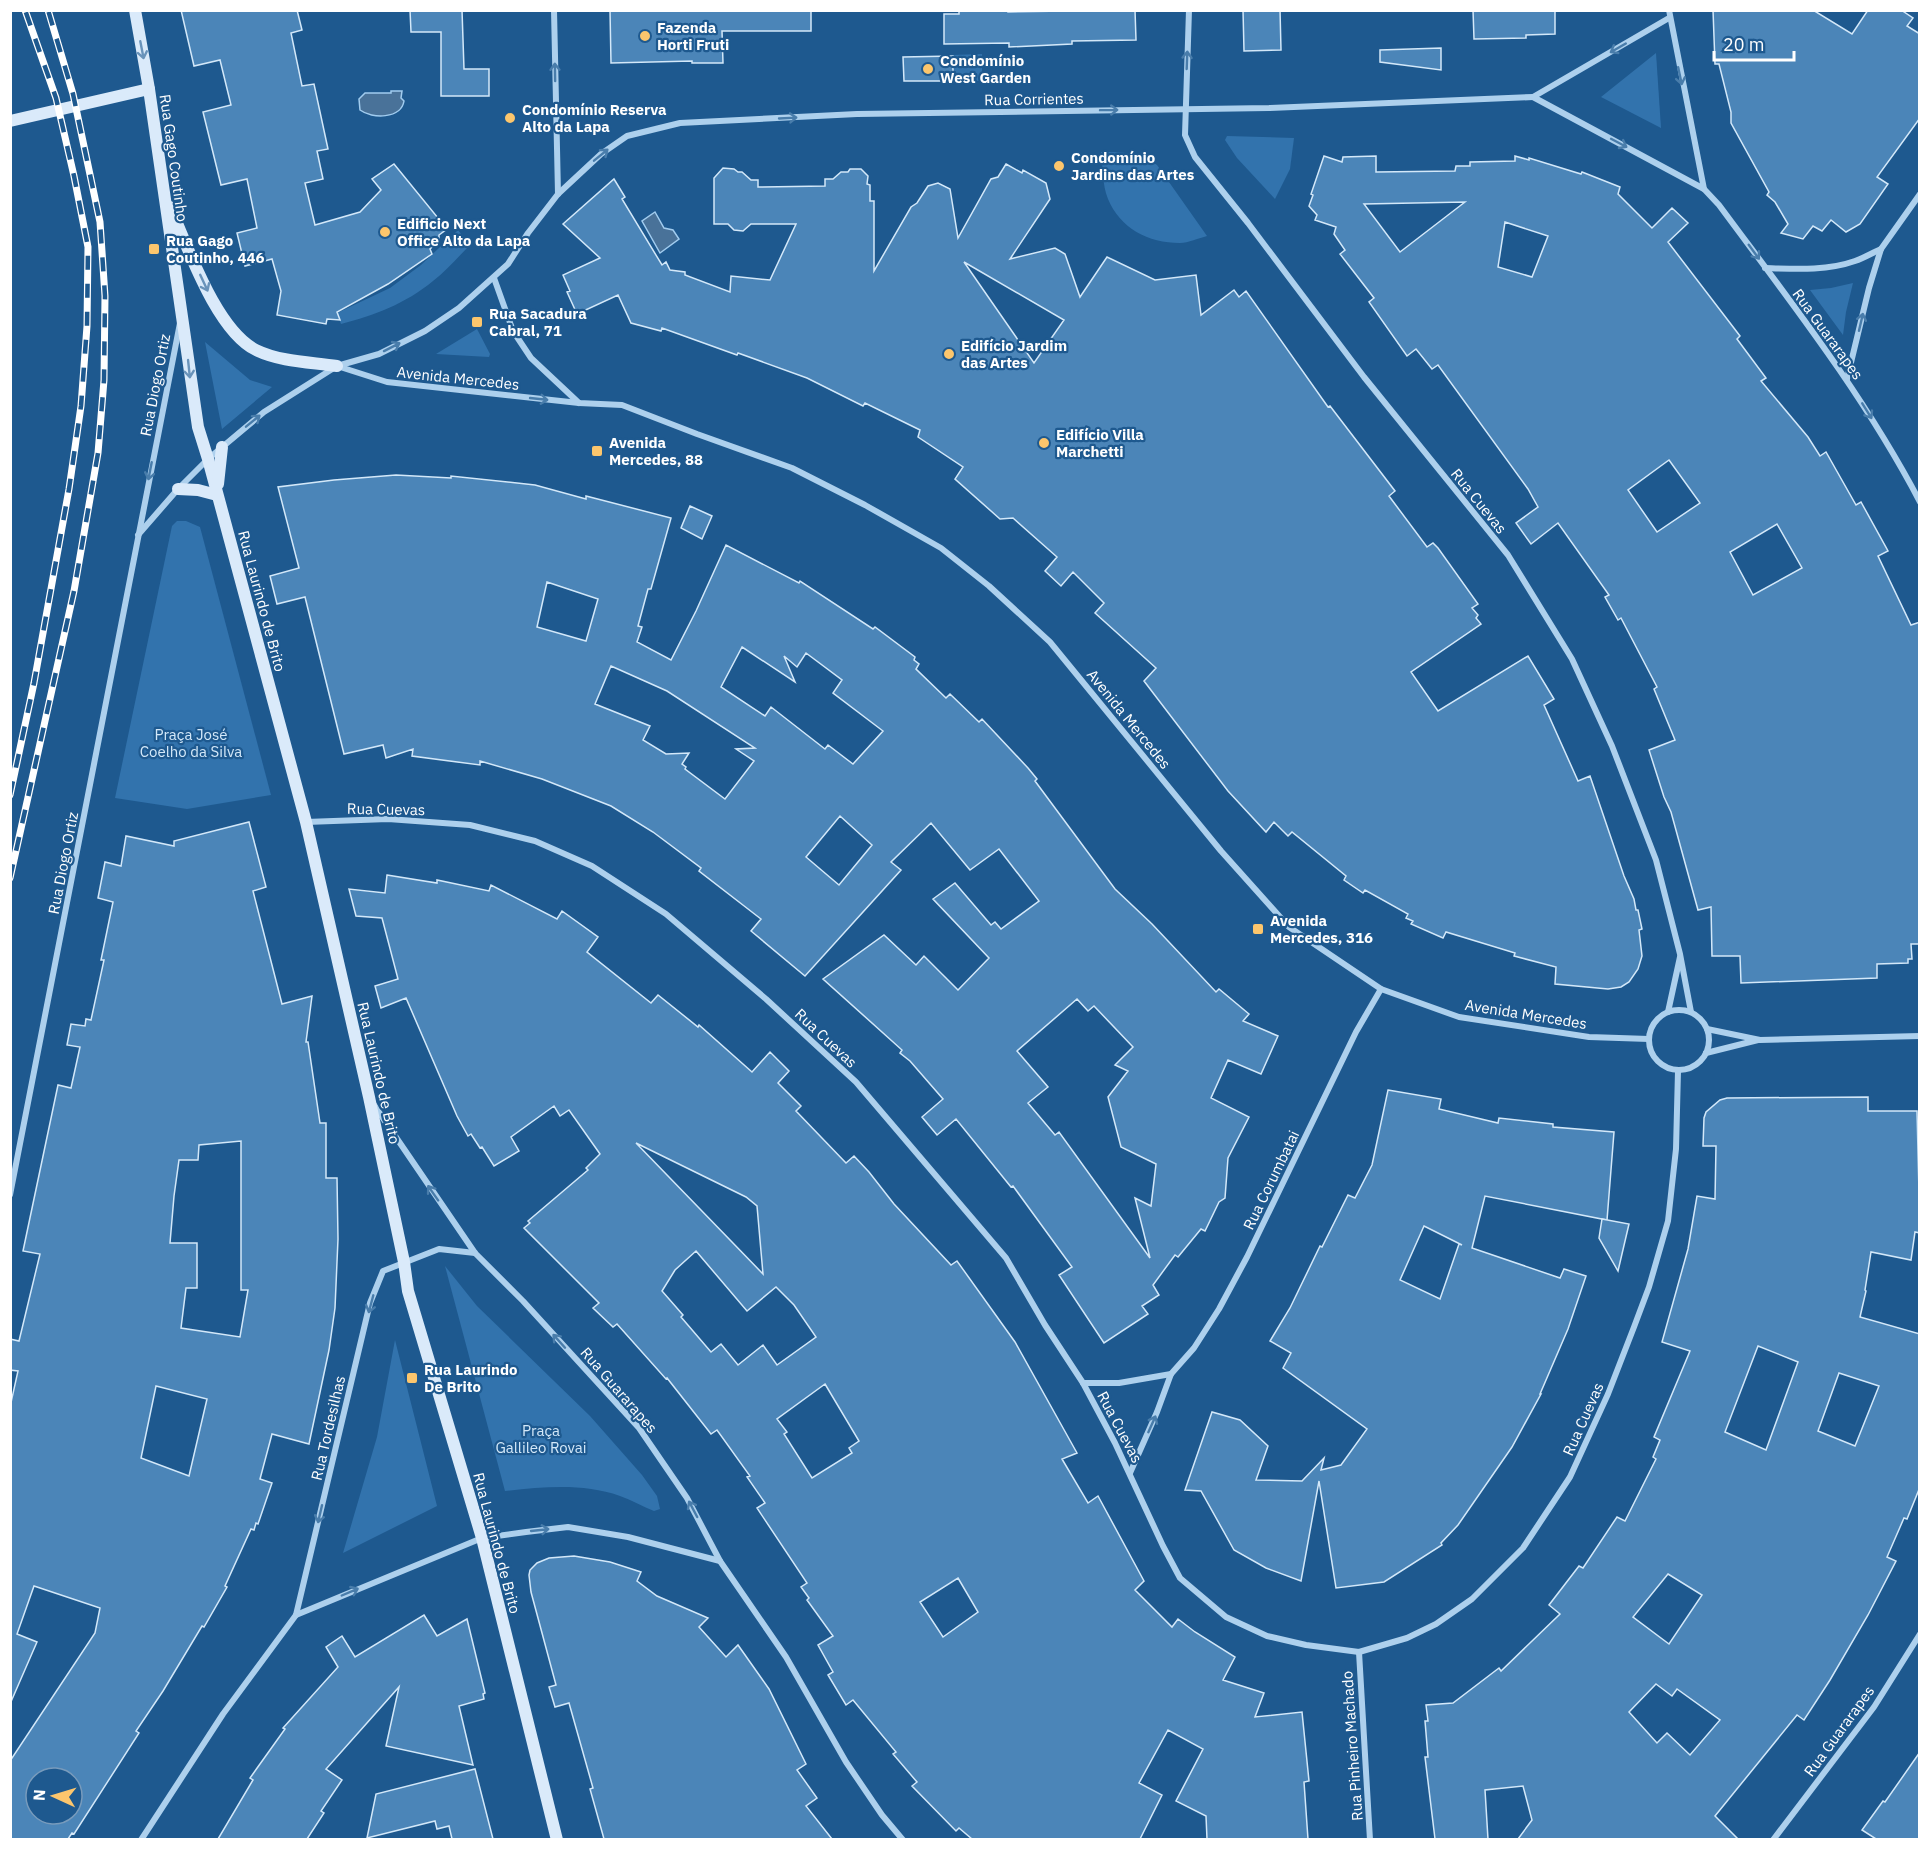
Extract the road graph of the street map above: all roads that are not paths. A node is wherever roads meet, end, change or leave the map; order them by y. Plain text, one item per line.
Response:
1 (135, 10) edge
2 (554, 10) edge
3 (1189, 10) edge
4 (1669, 10) edge
5 (1669, 18) junction
6 (149, 89) junction
7 (1533, 97) junction
8 (1186, 109) junction
9 (10, 120) edge
10 (1704, 189) junction
11 (163, 192) junction
12 (558, 194) junction
13 (1920, 194) edge
14 (1881, 249) junction
15 (1766, 268) junction
16 (494, 278) junction
17 (182, 311) junction
18 (337, 366) junction
19 (1847, 379) junction
20 (579, 403) junction
21 (222, 447) junction
22 (208, 459) junction
23 (178, 489) junction
24 (218, 495) junction
25 (1920, 502) edge
26 (138, 535) junction
27 (306, 822) junction
28 (1680, 954) junction
29 (1381, 989) junction
30 (1668, 1012) junction
31 (1691, 1012) junction
32 (1707, 1029) junction
33 (1920, 1036) edge
34 (1649, 1039) junction
35 (1760, 1040) junction
36 (1706, 1053) junction
37 (1678, 1071) junction
38 (369, 1097) junction
39 (10, 1195) edge
40 (476, 1253) junction
41 (404, 1262) junction
42 (1171, 1374) junction
43 (1083, 1383) junction
44 (1130, 1473) junction
45 (482, 1538) junction
46 (720, 1561) junction
47 (296, 1615) junction
48 (1920, 1634) edge
49 (1359, 1652) junction
50 (141, 1839) edge
51 (557, 1839) edge
52 (903, 1839) edge
53 (1370, 1839) edge
54 (1773, 1839) edge

1 -> 6 street, Rua Gago Coutinho
12 -> 2 street
8 -> 3 street, Rua Cuevas
4 - 5 street
5 -> 7 street
5 -> 10 street
6 - 9 street
6 - 11 street, Rua Gago Coutinho
7 - 8 street, Rua Corrientes
7 -> 10 street
12 -> 8 street, Rua Corrientes
8 - 28 street, Rua Cuevas
10 -> 15 street, Rua Guararapes
11 - 17 street, Rua Gago Coutinho
11 -> 18 street
12 - 16 street, Rua Corrientes
13 - 14 street
14 - 15 street
19 -> 14 street
15 - 19 street, Rua Guararapes
18 -> 16 street, Avenida Mercedes
16 - 20 street, Avenida Mercedes
17 -> 22 street, Rua Laurindo de Brito
17 -> 26 street, Rua Diogo Ortiz
18 -> 20 street, Avenida Mercedes
21 -> 18 street, Avenida Mercedes
19 -> 25 street, Rua Guararapes
20 - 29 street, Avenida Mercedes
21 - 22 street, Avenida Mercedes
21 - 24 street
22 - 23 street
22 - 24 street, Rua Laurindo de Brito
23 - 24 street
23 - 26 street
24 - 27 street, Rua Laurindo de Brito
26 - 39 street, Rua Diogo Ortiz
27 - 38 street, Rua Laurindo de Brito
27 - 43 street, Rua Cuevas
28 - 30 street, Rua Cuevas
28 - 31 street, Rua Cuevas
29 - 34 street, Avenida Mercedes
29 - 42 street, Rua Corumbatai
30 - 31 street
30 - 34 street
31 - 32 street
32 - 35 street
32 - 36 street
33 - 35 street
34 - 37 street
35 - 36 street
36 - 37 street
37 - 49 street, Rua Cuevas
40 -> 38 street, Rua Guararapes
38 - 41 street, Rua Laurindo de Brito
40 - 41 street
46 -> 40 street, Rua Guararapes
41 - 45 street, Rua Laurindo de Brito
41 -> 47 street, Rua Tordesilhas
42 - 43 street
44 -> 42 street, Rua Corumbatai
43 - 44 street, Rua Cuevas
44 - 49 street, Rua Cuevas
45 -> 46 street
47 -> 45 street
45 - 51 street, Rua Laurindo de Brito
46 - 52 street, Rua Guararapes
47 - 50 street, Rua Tordesilhas
48 - 54 street, Rua Guararapes
49 - 53 street, Rua Pinheiro Machado

